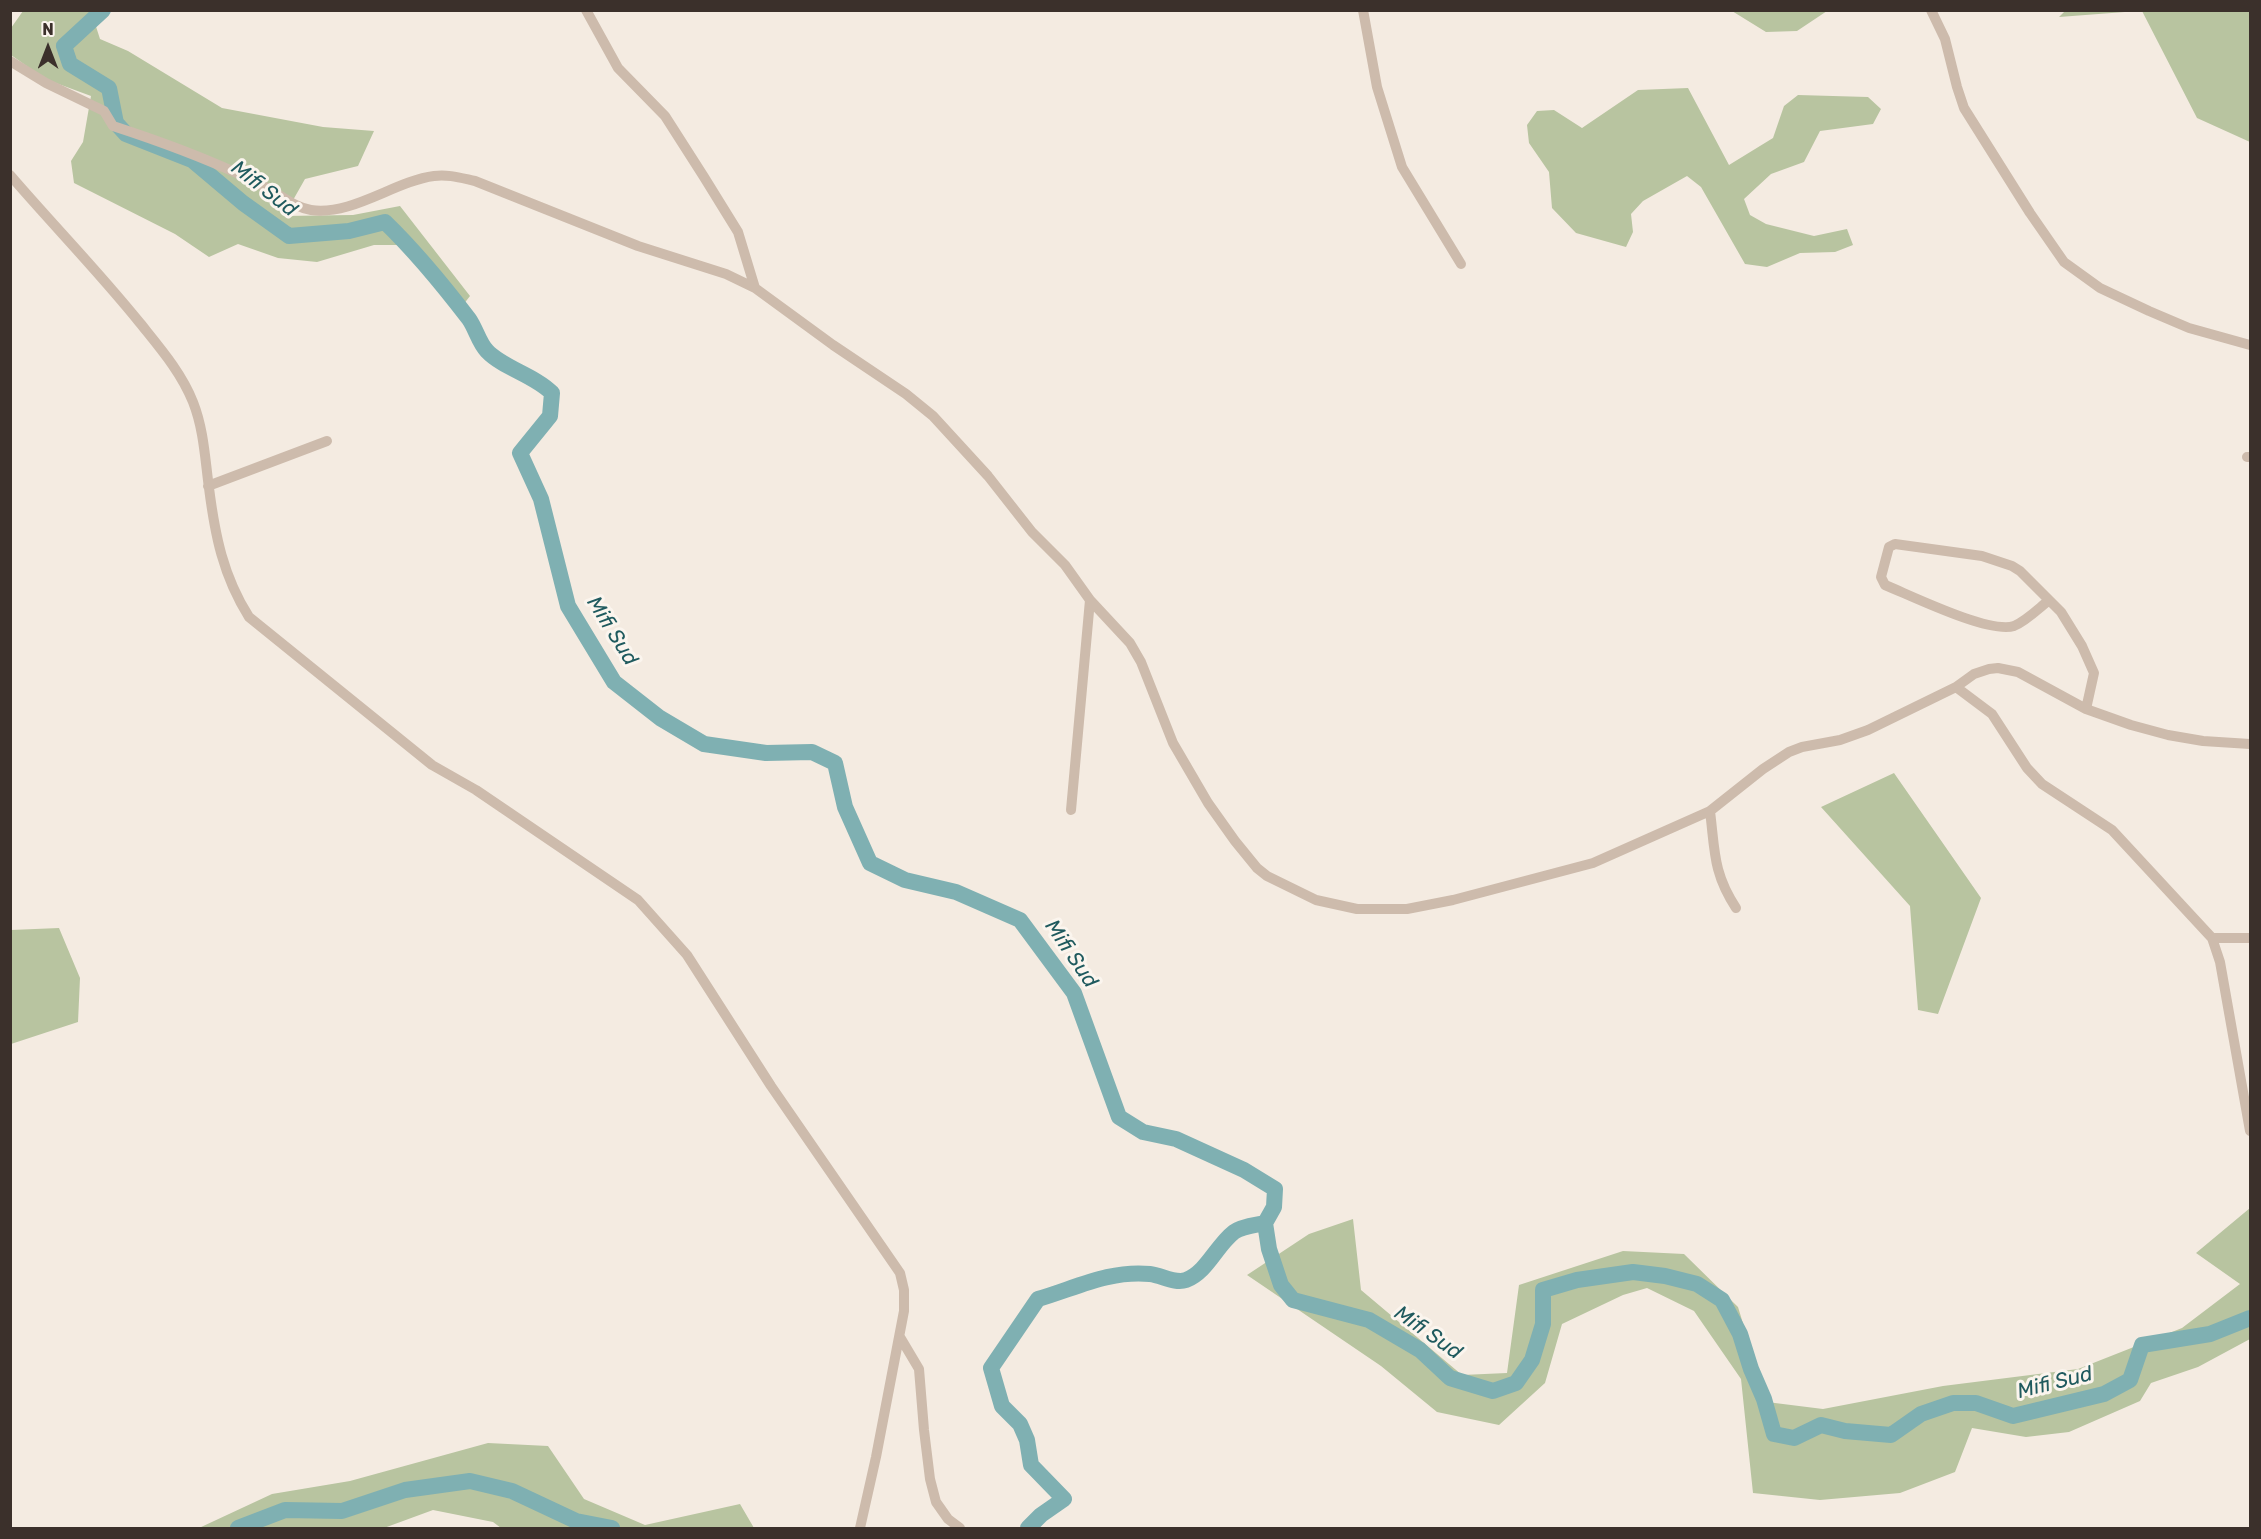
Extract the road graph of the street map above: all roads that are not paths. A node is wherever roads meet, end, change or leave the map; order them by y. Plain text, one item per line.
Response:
1 (586, 10) edge
2 (1363, 10) edge
3 (1931, 10) edge
4 (10, 61) edge
5 (12, 178) edge
6 (1461, 264) dead end
7 (755, 288) junction
8 (2250, 345) edge
9 (327, 441) dead end
10 (208, 486) junction
11 (1090, 600) junction
12 (2048, 601) junction
13 (1956, 687) junction
14 (2086, 709) junction
15 (2250, 744) edge
16 (1071, 810) dead end
17 (1710, 811) junction
18 (1736, 908) dead end
19 (2212, 938) junction
20 (2250, 938) edge
21 (2250, 1131) edge
22 (900, 1337) junction
23 (860, 1528) edge
24 (960, 1528) edge

1 - 7 street
2 - 6 street
3 - 8 street
4 - 7 street
5 - 10 street
7 - 11 street
9 - 10 street
10 - 22 street
11 - 16 street
11 - 17 street
12 - 12 street
12 - 14 street
13 - 14 street
13 - 17 street
13 - 19 street
14 - 15 street
17 - 18 street
19 - 20 street
19 - 21 street
22 - 23 street
22 - 24 street

